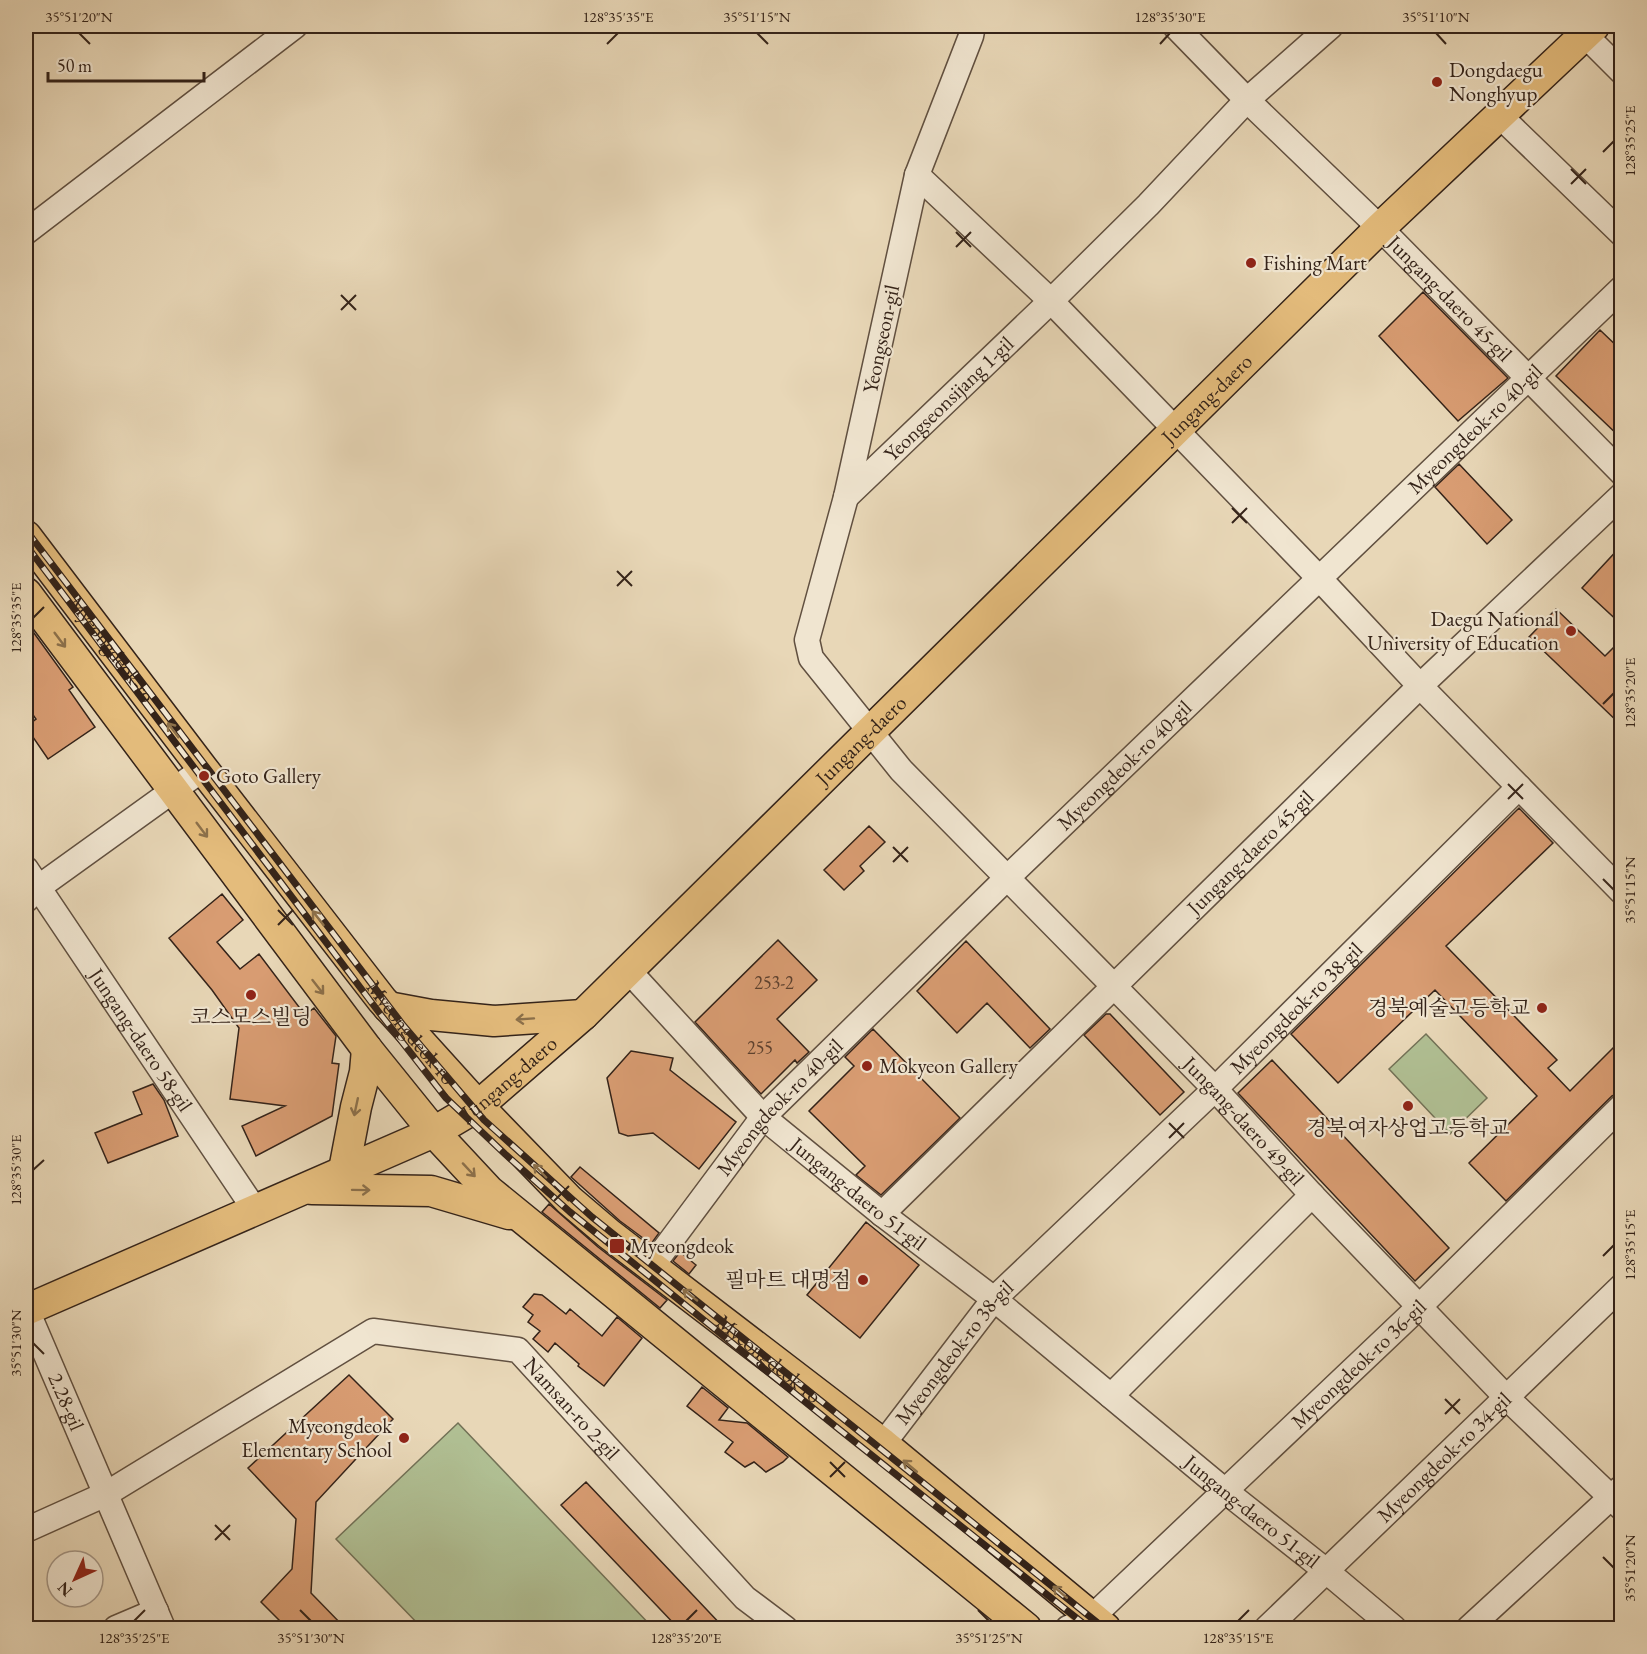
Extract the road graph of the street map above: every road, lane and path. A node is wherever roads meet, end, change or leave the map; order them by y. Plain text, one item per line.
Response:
1 (295, 26) edge
2 (973, 26) edge
3 (1175, 26) edge
4 (1330, 26) edge
5 (1585, 29) edge
6 (1622, 72) edge
7 (1247, 100) junction
8 (1500, 116) junction
9 (917, 175) junction
10 (1380, 228) junction
11 (26, 232) edge
12 (1622, 234) edge
13 (1622, 288) edge
14 (1052, 301) junction
15 (1527, 378) junction
16 (1174, 429) junction
17 (1622, 473) edge
18 (1622, 495) edge
19 (846, 497) junction
20 (26, 536) edge
21 (1319, 578) junction
22 (26, 593) edge
23 (811, 658) joint
24 (1420, 686) junction
25 (870, 731) junction
26 (203, 769) junction
27 (1519, 787) junction
28 (172, 791) junction
29 (1007, 878) junction
30 (30, 885) edge
31 (1622, 892) edge
32 (628, 970) junction
33 (1113, 985) junction
34 (388, 1007) junction
35 (583, 1015) junction
36 (367, 1049) junction
37 (1215, 1089) junction
38 (478, 1106) junction
39 (1622, 1106) edge
40 (763, 1117) junction
41 (434, 1132) junction
42 (344, 1170) junction
43 (303, 1189) junction
44 (1312, 1195) junction
45 (255, 1210) junction
46 (882, 1214) junction
47 (520, 1216) junction
48 (652, 1266) junction
49 (1622, 1286) edge
50 (994, 1299) junction
51 (1419, 1307) junction
52 (26, 1309) edge
53 (1111, 1396) junction
54 (1506, 1397) junction
55 (883, 1444) junction
56 (1224, 1490) junction
57 (105, 1494) junction
58 (1618, 1498) edge
59 (26, 1530) edge
60 (1326, 1570) junction
61 (159, 1620) edge
62 (1088, 1625) edge
63 (116, 1629) edge
64 (785, 1629) edge
65 (1026, 1629) edge
66 (1267, 1629) edge
67 (1394, 1629) edge
68 (1469, 1629) edge

1 - 11 street
2 - 9 street, Yeongseon-gil
3 - 7 street
4 - 7 street, Yeongseonsijang 1-gil
5 - 6 street
5 - 8 main road, Jungang-daero
7 - 10 street, Jungang-daero 45-gil
7 - 14 street, Yeongseonsijang 1-gil
8 - 10 main road, Jungang-daero
8 - 12 street
9 - 14 street
9 - 19 street, Yeongseon-gil
10 - 15 street, Jungang-daero 45-gil
10 - 16 main road, Jungang-daero
13 - 15 street, Myeongdeok-ro 40-gil
14 - 16 street
14 - 19 street, Yeongseonsijang 1-gil
15 - 17 street, Jungang-daero 45-gil
15 - 21 street, Myeongdeok-ro 40-gil
16 - 21 street
16 - 25 main road, Jungang-daero
18 - 24 street, Jungang-daero 45-gil
19 - 23 street, Yeongseon-gil
26 -> 20 main road, Myeongdeok-ro
21 - 24 street
21 - 29 street, Myeongdeok-ro 40-gil
22 -> 28 main road, Myeongdeok-ro
23 - 25 street, Jungang-daero 49-gil
24 - 27 street
24 - 33 street, Jungang-daero 45-gil
25 - 29 street, Jungang-daero 49-gil
25 - 32 main road, Jungang-daero
26 - 28 street
34 -> 26 main road, Myeongdeok-ro
27 - 31 street
27 - 37 street, Myeongdeok-ro 38-gil
28 - 30 street
28 -> 36 main road, Myeongdeok-ro
29 - 33 street, Jungang-daero 49-gil
29 - 40 street, Myeongdeok-ro 40-gil
30 - 45 street, Jungang-daero 58-gil
32 - 35 main road, Jungang-daero
32 - 40 street, Jungang-daero 51-gil
33 - 37 street, Jungang-daero 49-gil
33 - 46 street, Jungang-daero 45-gil
35 -> 34 main road
34 - 38 main road, Myeongdeok-ro
35 - 38 main road, Jungang-daero
36 - 41 main road, Myeongdeok-ro
36 -> 42 main road
37 - 44 street, Jungang-daero 49-gil
37 - 50 street, Myeongdeok-ro 38-gil
38 - 41 main road, Jungang-daero
48 -> 38 main road, Myeongdeok-ro
39 - 51 street, Myeongdeok-ro 36-gil
40 - 46 street, Jungang-daero 51-gil
40 - 48 street, Myeongdeok-ro 40-gil
41 - 42 main road, Jungang-daero
41 -> 47 main road, Myeongdeok-ro
42 - 43 main road, Jungang-daero
43 - 45 main road, Jungang-daero
43 -> 47 main road
44 - 51 street, Jungang-daero 49-gil
44 - 53 street
45 - 52 main road, Jungang-daero
46 - 50 street, Jungang-daero 51-gil
47 - 65 main road, Myeongdeok-ro
55 -> 48 main road, Myeongdeok-ro
49 - 54 street, Myeongdeok-ro 34-gil
50 - 53 street, Jungang-daero 51-gil
50 - 55 street, Myeongdeok-ro 38-gil
51 - 54 street, Jungang-daero 49-gil
51 - 56 street, Myeongdeok-ro 36-gil
52 - 57 street, 2.28-gil
53 - 56 street, Jungang-daero 51-gil
54 - 58 street, Jungang-daero 49-gil
54 - 60 street, Myeongdeok-ro 34-gil
62 -> 55 main road, Myeongdeok-ro
56 - 60 street, Jungang-daero 51-gil
56 - 62 street, Myeongdeok-ro 36-gil
57 - 59 street
57 - 61 street, 2.28-gil
57 - 64 street, Namsan-ro 2-gil
58 - 68 street
60 - 66 street, Myeongdeok-ro 34-gil
60 - 67 street, Jungang-daero 51-gil
61 - 63 street, 2.28-gil

